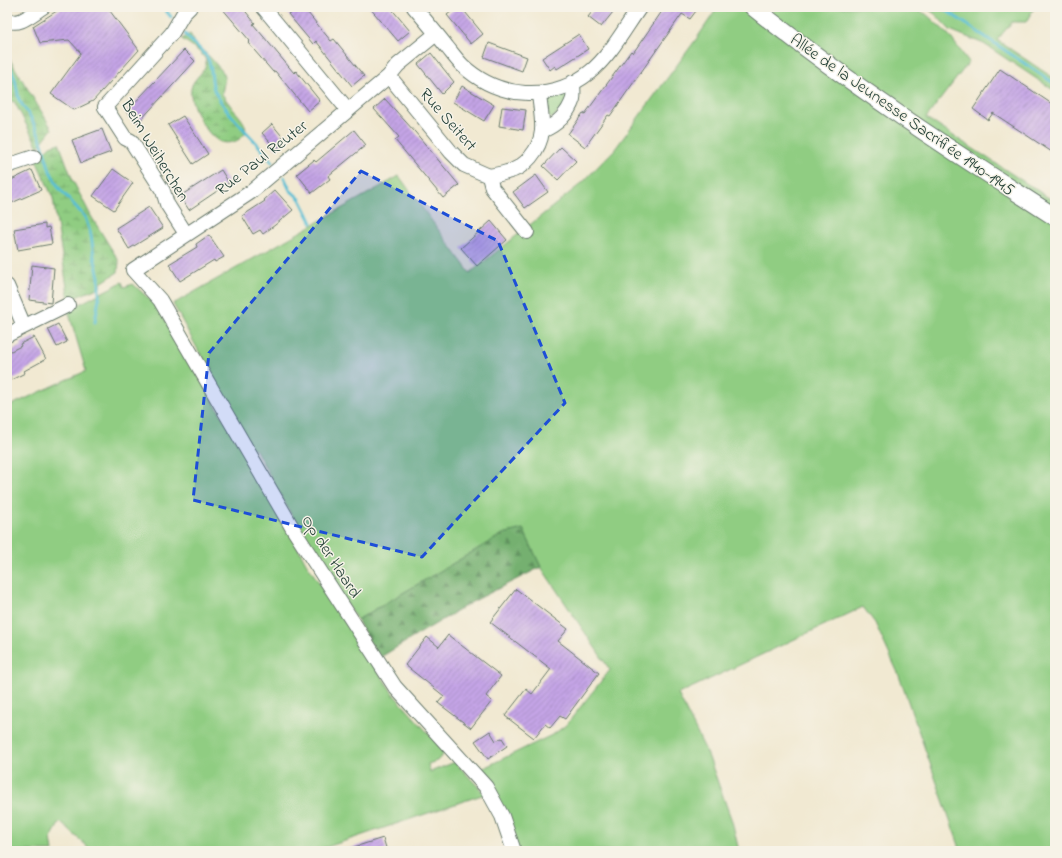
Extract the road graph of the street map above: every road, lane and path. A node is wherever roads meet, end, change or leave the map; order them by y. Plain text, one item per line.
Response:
1 (43, 7) edge
2 (263, 7) edge
3 (414, 7) edge
4 (640, 7) edge
5 (762, 10) edge
6 (187, 11) edge
7 (7, 19) edge
8 (436, 34) junction
9 (389, 76) junction
10 (573, 82) junction
11 (539, 94) junction
12 (348, 110) junction
13 (542, 131) junction
14 (34, 157) dead end
15 (7, 166) edge
16 (489, 176) junction
17 (1055, 217) edge
18 (527, 232) dead end
19 (186, 234) junction
20 (133, 270) joint
21 (7, 286) edge
22 (68, 305) dead end
23 (24, 326) junction
24 (7, 335) edge
25 (514, 851) edge

1 - 7 street
2 - 12 street
3 - 8 street
4 - 10 street
5 - 17 main road, Allée de la Jeunesse Sacrifiée 1940-1945
6 - 19 street, Beim Weiherchen
8 - 9 street, Rue Paul Reuter
8 - 11 street
9 - 12 street, Rue Paul Reuter
9 - 16 street, Rue Seitert
10 - 11 street
10 - 13 street
11 - 13 street
12 - 19 street, Rue Paul Reuter
13 - 16 street
14 - 15 street
16 - 18 street
19 - 20 street, Rue Paul Reuter
20 - 25 street, Op der Haard
21 - 23 street
22 - 23 street
23 - 24 street

